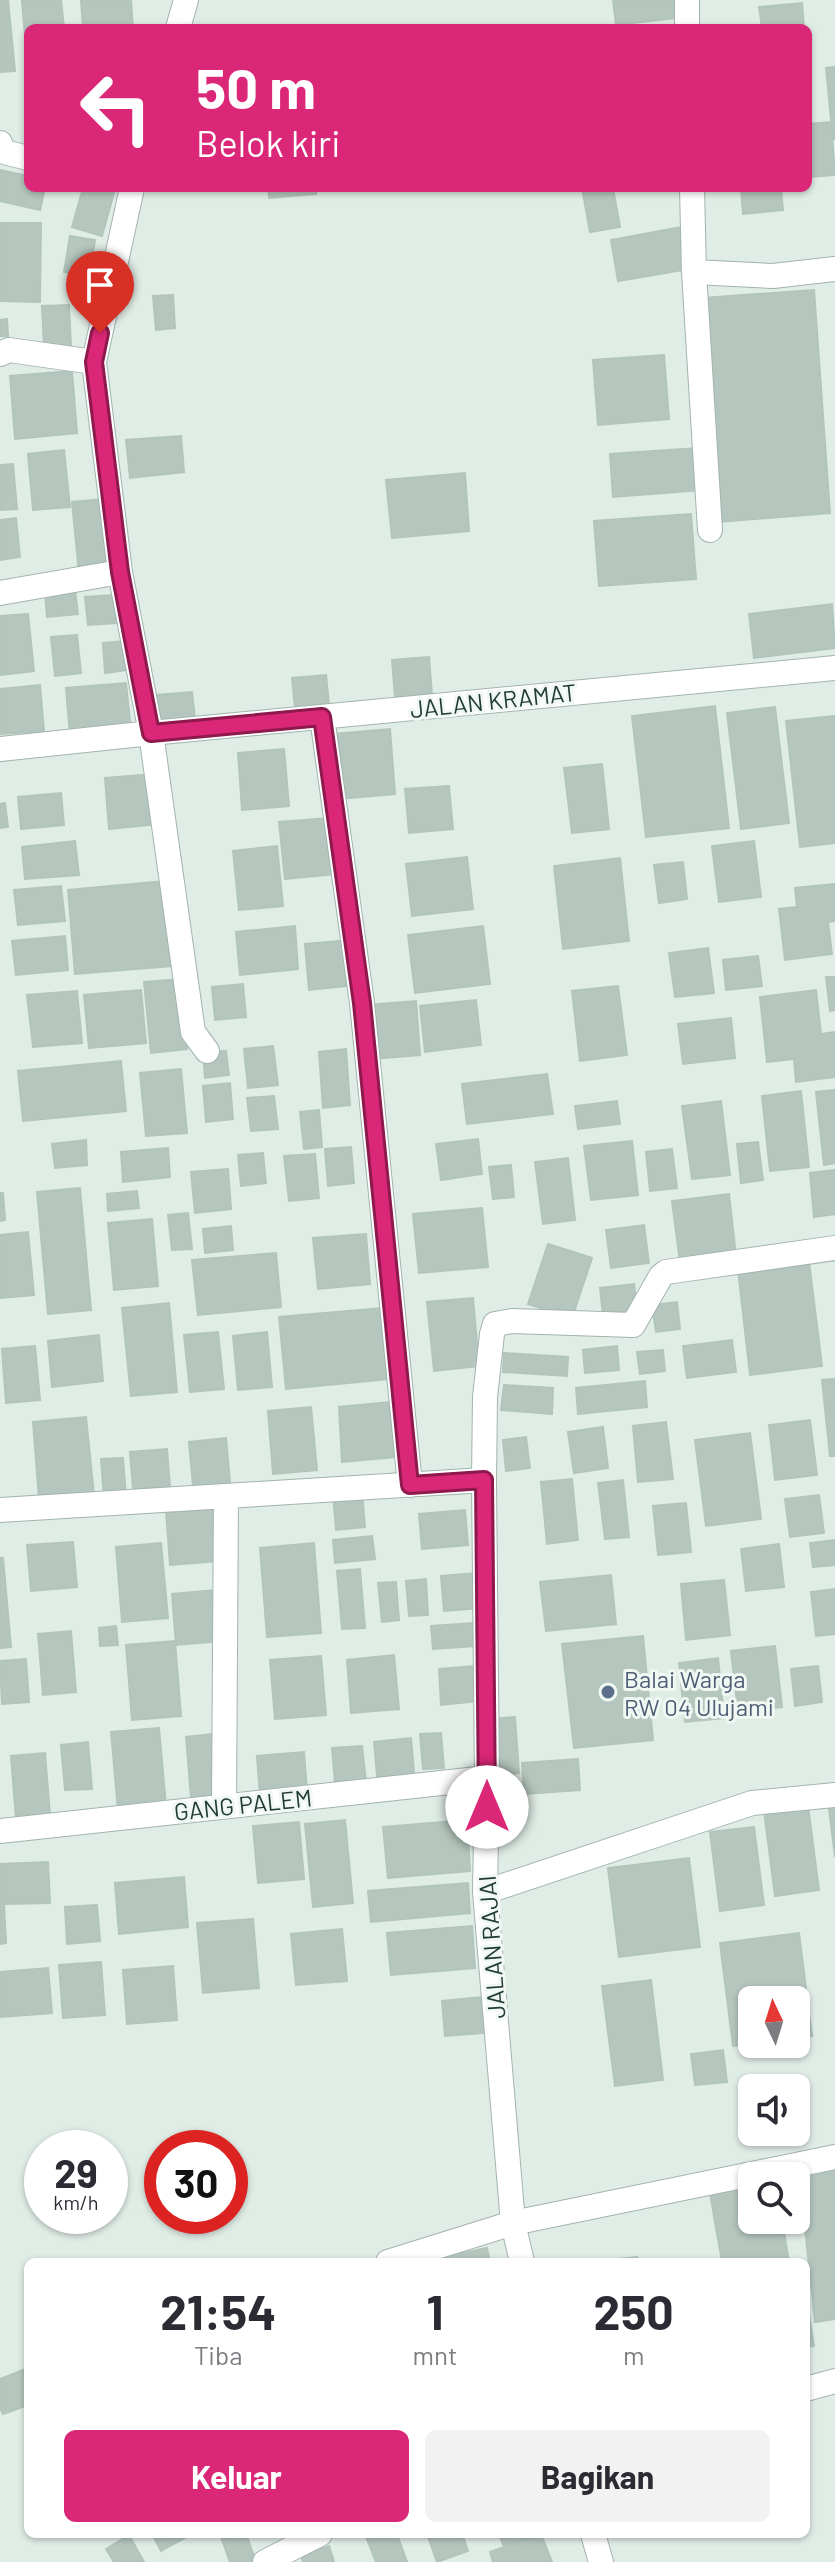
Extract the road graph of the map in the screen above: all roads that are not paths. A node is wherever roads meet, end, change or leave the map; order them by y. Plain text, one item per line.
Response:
1 (186, 0) edge
2 (687, 0) edge
3 (179, 24) edge
4 (687, 24) edge
5 (0, 143) edge
6 (24, 157) edge
7 (131, 192) edge
8 (692, 192) edge
9 (835, 269) edge
10 (694, 272) junction
11 (0, 354) edge
12 (94, 362) junction
13 (710, 530) dead end
14 (120, 572) junction
15 (0, 593) edge
16 (835, 668) edge
17 (322, 717) junction
18 (151, 733) junction
19 (0, 749) edge
20 (207, 1051) dead end
21 (835, 1248) edge
22 (484, 1480) junction
23 (410, 1485) junction
24 (226, 1496) junction
25 (0, 1510) edge
26 (487, 1778) junction
27 (835, 1795) edge
28 (224, 1806) junction
29 (0, 1831) edge
30 (485, 1892) junction
31 (835, 2157) edge
32 (513, 2223) junction
33 (401, 2258) edge
34 (521, 2258) edge
35 (835, 2381) edge
36 (810, 2388) edge
37 (312, 2538) edge
38 (594, 2538) edge
39 (265, 2562) edge
40 (601, 2562) edge

1 - 3 street
2 - 4 street
5 - 6 street
7 - 12 street
8 - 10 street
9 - 10 street
10 - 13 street
11 - 12 street
12 - 14 street
14 - 15 street
14 - 18 street
16 - 17 street, JALAN KRAMAT
17 - 18 street, JALAN KRAMAT
17 - 23 street
18 - 19 street, JALAN KRAMAT
18 - 20 street
21 - 22 street, JALAN RAJAI
22 - 23 street
22 - 26 street, JALAN RAJAI
23 - 24 street
24 - 25 street
24 - 28 street
26 - 28 street, GANG PALEM
26 - 30 street, JALAN RAJAI
27 - 30 street
28 - 29 street, GANG PALEM
30 - 32 street, JALAN RAJAI
31 - 32 street
32 - 33 street
32 - 34 street, JALAN RAJAI
35 - 36 street
37 - 39 street
38 - 40 street

